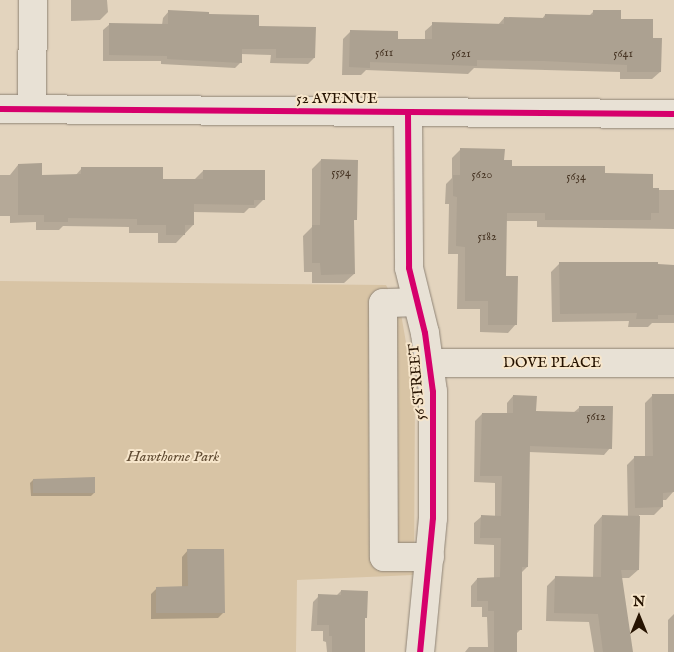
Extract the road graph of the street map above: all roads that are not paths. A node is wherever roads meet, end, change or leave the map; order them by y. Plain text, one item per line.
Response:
1 (33, 0) edge
2 (0, 109) edge
3 (32, 109) junction
4 (408, 112) junction
5 (674, 114) edge
6 (417, 302) junction
7 (430, 363) junction
8 (674, 363) edge
9 (430, 557) junction
10 (420, 652) edge

1 - 3 street
2 - 3 street, 52 AVENUE
3 - 4 street, 52 AVENUE
4 - 5 street, 52 AVENUE
4 - 6 street, 56 STREET
6 - 7 street, 56 STREET
6 - 9 street
7 - 8 street, DOVE PLACE
7 - 9 street, 56 STREET
9 - 10 street, 56 STREET

